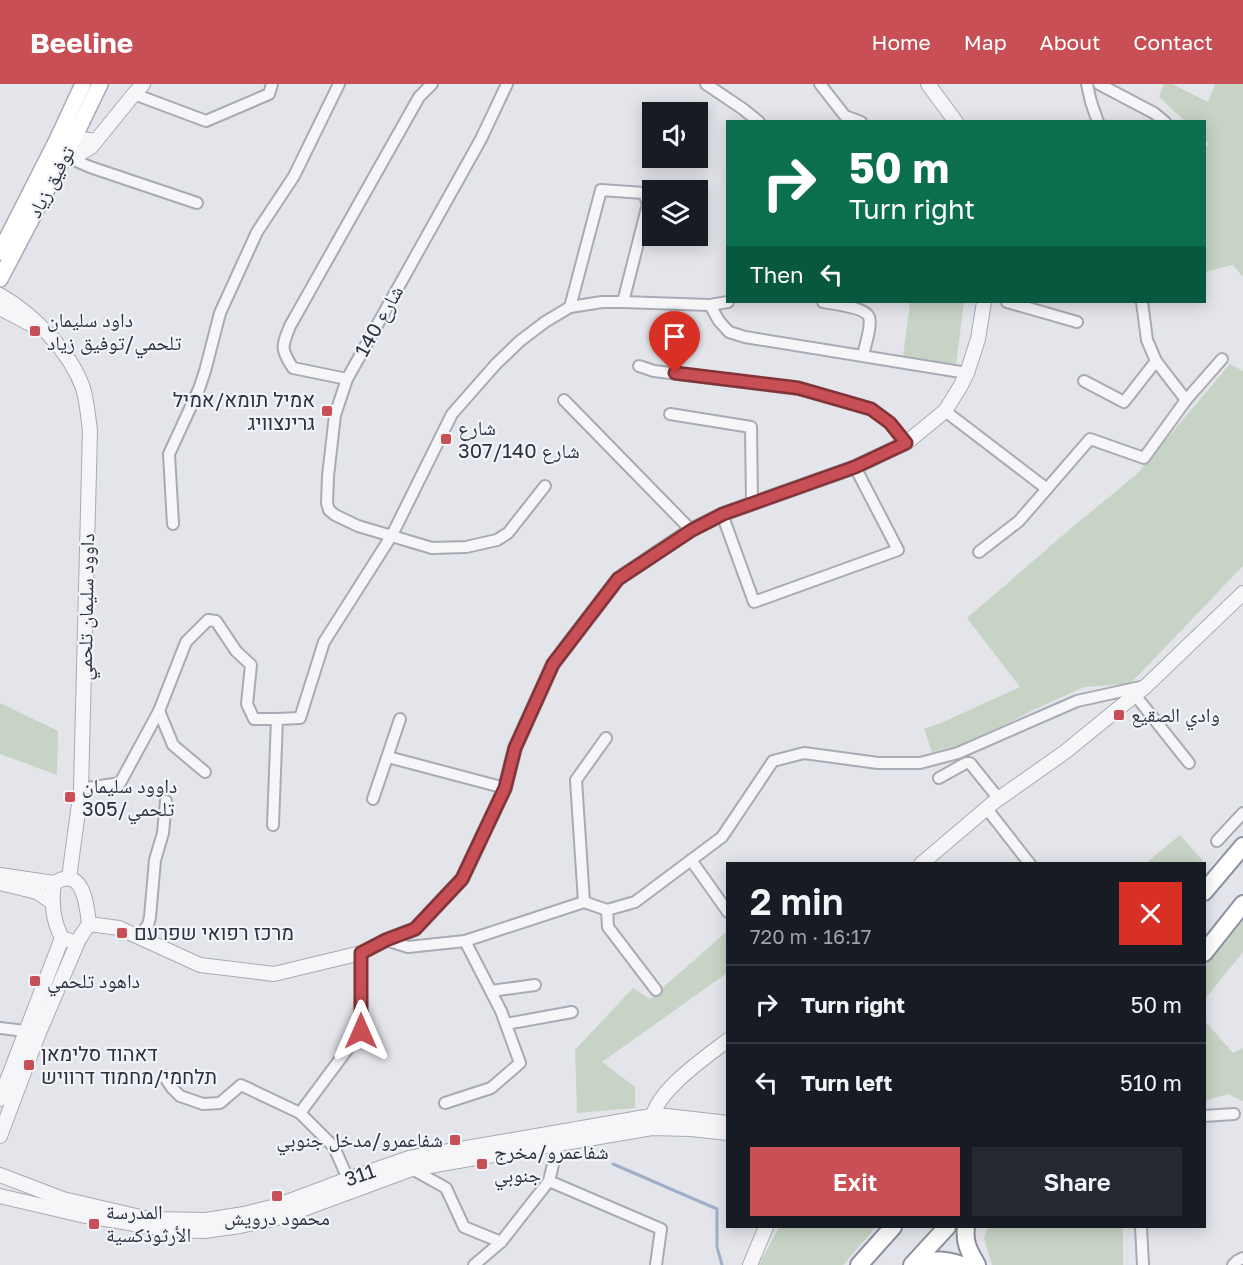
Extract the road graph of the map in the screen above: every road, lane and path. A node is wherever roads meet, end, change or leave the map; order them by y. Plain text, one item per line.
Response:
1 (83, 84) edge
2 (100, 84) edge
3 (272, 84) edge
4 (339, 84) edge
5 (432, 84) edge
6 (507, 84) edge
7 (706, 84) edge
8 (820, 84) edge
9 (928, 84) edge
10 (1087, 84) edge
11 (1099, 84) edge
12 (138, 89) edge
13 (757, 120) edge
14 (856, 120) edge
15 (955, 120) edge
16 (1097, 120) edge
17 (1163, 120) edge
18 (75, 138) junction
19 (57, 140) junction
20 (96, 141) junction
21 (65, 156) junction
22 (197, 203) dead end
23 (0, 252) edge
24 (0, 279) edge
25 (0, 294) edge
26 (623, 302) junction
27 (726, 302) edge
28 (828, 303) edge
29 (984, 303) edge
30 (1010, 303) edge
31 (1142, 303) edge
32 (710, 305) junction
33 (570, 307) junction
34 (0, 308) edge
35 (1077, 322) dead end
36 (55, 343) junction
37 (863, 356) junction
38 (1222, 359) dead end
39 (1156, 361) junction
40 (639, 366) dead end
41 (967, 373) junction
42 (347, 380) junction
43 (1084, 381) dead end
44 (564, 400) dead end
45 (1186, 400) junction
46 (945, 411) junction
47 (670, 414) dead end
48 (906, 443) junction
49 (855, 467) junction
50 (545, 486) dead end
51 (1047, 489) junction
52 (752, 503) junction
53 (722, 514) junction
54 (173, 524) dead end
55 (692, 530) junction
56 (392, 535) junction
57 (979, 552) dead end
58 (1243, 593) edge
59 (1140, 690) junction
60 (159, 711) junction
61 (277, 719) junction
62 (400, 719) dead end
63 (606, 738) dead end
64 (388, 757) junction
65 (1189, 763) dead end
66 (205, 772) dead end
67 (939, 778) dead end
68 (505, 788) junction
69 (81, 789) junction
70 (373, 799) dead end
71 (999, 799) junction
72 (166, 801) dead end
73 (987, 808) junction
74 (1243, 813) edge
75 (273, 825) dead end
76 (1217, 841) dead end
77 (1243, 846) edge
78 (691, 860) junction
79 (925, 862) edge
80 (1028, 862) edge
81 (0, 875) edge
82 (69, 878) junction
83 (54, 883) junction
84 (0, 884) edge
85 (1206, 890) edge
86 (584, 902) junction
87 (52, 903) junction
88 (1243, 904) edge
89 (726, 909) edge
90 (607, 910) junction
91 (89, 924) junction
92 (138, 937) junction
93 (62, 938) junction
94 (79, 939) junction
95 (386, 940) junction
96 (465, 941) junction
97 (1206, 950) edge
98 (361, 953) junction
99 (536, 985) dead end
100 (656, 990) dead end
101 (491, 991) junction
102 (572, 1012) dead end
103 (506, 1024) junction
104 (0, 1028) edge
105 (25, 1031) junction
106 (726, 1042) edge
107 (164, 1076) dead end
108 (0, 1099) edge
109 (445, 1103) dead end
110 (300, 1113) junction
111 (1234, 1114) dead end
112 (1206, 1116) edge
113 (652, 1122) junction
114 (726, 1122) edge
115 (726, 1133) edge
116 (0, 1136) edge
117 (557, 1138) junction
118 (412, 1169) junction
119 (0, 1178) edge
120 (348, 1179) junction
121 (549, 1181) junction
122 (0, 1196) edge
123 (766, 1228) edge
124 (885, 1228) edge
125 (892, 1228) edge
126 (947, 1228) edge
127 (966, 1228) edge
128 (1141, 1228) edge
129 (501, 1242) junction
130 (878, 1243) junction
131 (1243, 1258) edge
132 (474, 1265) edge
133 (656, 1265) edge
134 (750, 1265) edge
135 (859, 1265) edge
136 (912, 1265) edge
137 (919, 1265) edge
138 (962, 1265) edge
139 (977, 1265) edge
140 (1143, 1265) edge
141 (1233, 1265) edge

1 - 19 main road, توفيق زياد
2 - 18 main road, توفيق زياد
3 - 12 street
4 - 54 street
5 - 42 street
6 - 42 street, شارع 140
7 - 13 street
8 - 14 street
9 - 15 street
10 - 16 street
11 - 17 street
12 - 20 street
18 - 19 street
18 - 20 street
18 - 21 main road, توفيق زياد
19 - 21 street
19 - 23 main road, توفيق زياد
20 - 21 street
21 - 22 street
21 - 24 main road, توفيق زياد
25 - 36 street, داوود سليمان تلحمي
26 - 32 street
26 - 33 street
26 - 33 street
27 - 32 street
28 - 37 street
29 - 41 street
30 - 35 street
31 - 39 street
32 - 37 street
33 - 56 street
34 - 36 street, داوود سليمان تلحمي
36 - 69 street, داوود سليمان تلحمي
37 - 41 street
38 - 45 street
39 - 43 street
39 - 45 street
40 - 48 street
41 - 46 street
42 - 56 street, شارع 140
44 - 55 street
45 - 51 street
46 - 48 street
46 - 51 street
47 - 52 street
48 - 49 street
49 - 52 street
49 - 53 street
50 - 56 street, شارع 140
51 - 57 street
52 - 53 street
53 - 55 street
55 - 68 street
56 - 61 street
58 - 59 street
59 - 65 street
59 - 71 street
59 - 78 street
60 - 61 street
60 - 66 street
60 - 69 street
61 - 75 street
62 - 64 street
63 - 86 street
64 - 68 street
64 - 70 street
67 - 71 street
68 - 95 street
69 - 82 street, داوود سليمان تلحمي
71 - 73 street
72 - 92 street
73 - 79 street
73 - 80 street
74 - 76 street
77 - 85 highway
78 - 89 street
78 - 90 street
81 - 83 street
82 - 83 street
82 - 91 street
83 - 87 street
84 - 87 street
86 - 90 street
86 - 96 street
87 - 93 street
88 - 97 highway
90 - 100 street
91 - 92 street
91 - 94 street
92 - 98 street
93 - 94 street
93 - 105 street
94 - 116 street
95 - 96 street
95 - 98 street
96 - 101 street
98 - 110 street
99 - 101 street
101 - 103 street
102 - 103 street
103 - 109 street
104 - 105 street
105 - 108 street
106 - 113 street
107 - 110 street
110 - 120 street
111 - 112 street
113 - 114 street, 311
113 - 115 street, 311
113 - 117 street, 311
117 - 118 street, 311
117 - 120 street, 311
117 - 121 street
118 - 122 street, 311
118 - 129 street
119 - 120 street, 311
121 - 129 street
121 - 133 street
123 - 134 street
124 - 130 highway
125 - 130 highway
126 - 136 highway
127 - 139 highway
128 - 140 street
129 - 132 street
130 - 135 highway
131 - 141 street
137 - 138 highway

